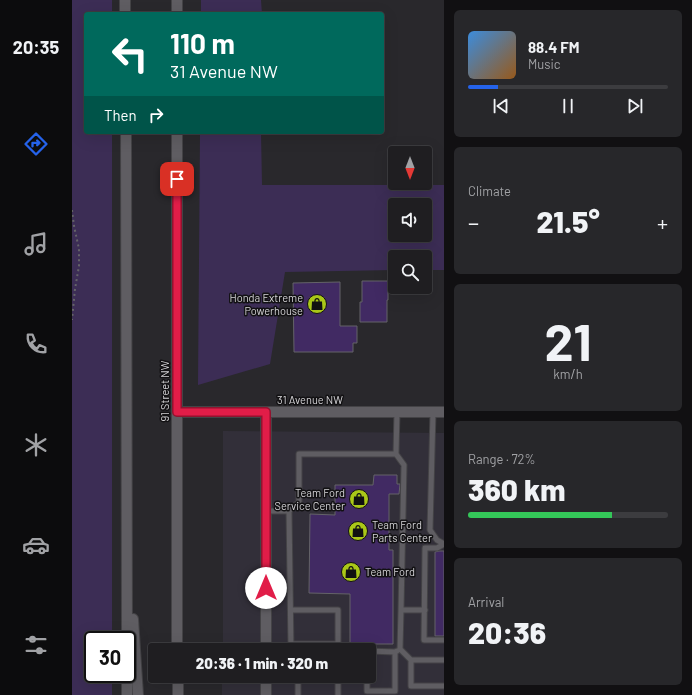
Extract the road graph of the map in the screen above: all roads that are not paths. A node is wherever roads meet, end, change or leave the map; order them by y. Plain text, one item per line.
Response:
1 (125, 0) edge
2 (177, 0) edge
3 (125, 12) edge
4 (177, 12) edge
5 (126, 134) edge
6 (177, 134) edge
7 (177, 412) junction
8 (266, 412) junction
9 (397, 412) junction
10 (433, 412) junction
11 (444, 412) edge
12 (396, 454) junction
13 (266, 511) junction
14 (290, 511) junction
15 (126, 519) junction
16 (444, 544) edge
17 (291, 610) junction
18 (400, 610) junction
19 (424, 610) junction
20 (126, 631) edge
21 (444, 640) edge
22 (178, 643) edge
23 (266, 643) edge
24 (291, 643) edge
25 (338, 643) edge
26 (376, 651) edge
27 (398, 651) junction
28 (411, 660) junction
29 (444, 660) edge
30 (126, 683) edge
31 (178, 683) edge
32 (266, 683) edge
33 (298, 683) edge
34 (338, 683) edge
35 (367, 683) edge
36 (444, 686) edge
37 (126, 695) edge
38 (138, 695) edge
39 (178, 695) edge
40 (266, 695) edge
41 (298, 695) edge
42 (338, 695) edge

1 - 3 main road
2 - 4 main road
5 - 15 main road
6 - 7 main road, 91 Street NW
7 - 8 main road, 31 Avenue NW
7 - 22 main road, 91 Street NW
8 - 9 main road, 31 Avenue NW
8 - 13 main road
9 - 10 main road, 31 Avenue NW
9 - 12 lane
10 - 11 main road, 31 Avenue NW
10 - 16 lane
12 - 14 lane
12 - 18 lane
13 - 14 lane
13 - 23 main road
14 - 17 lane
15 - 20 main road
15 - 38 main road
16 - 19 lane
17 - 24 lane
17 - 25 lane
18 - 19 lane
18 - 27 lane
19 - 21 lane
26 - 27 lane
27 - 28 lane
27 - 35 lane
28 - 29 lane
28 - 36 lane
30 - 37 main road
31 - 39 main road
32 - 40 main road
33 - 41 lane
34 - 42 lane

